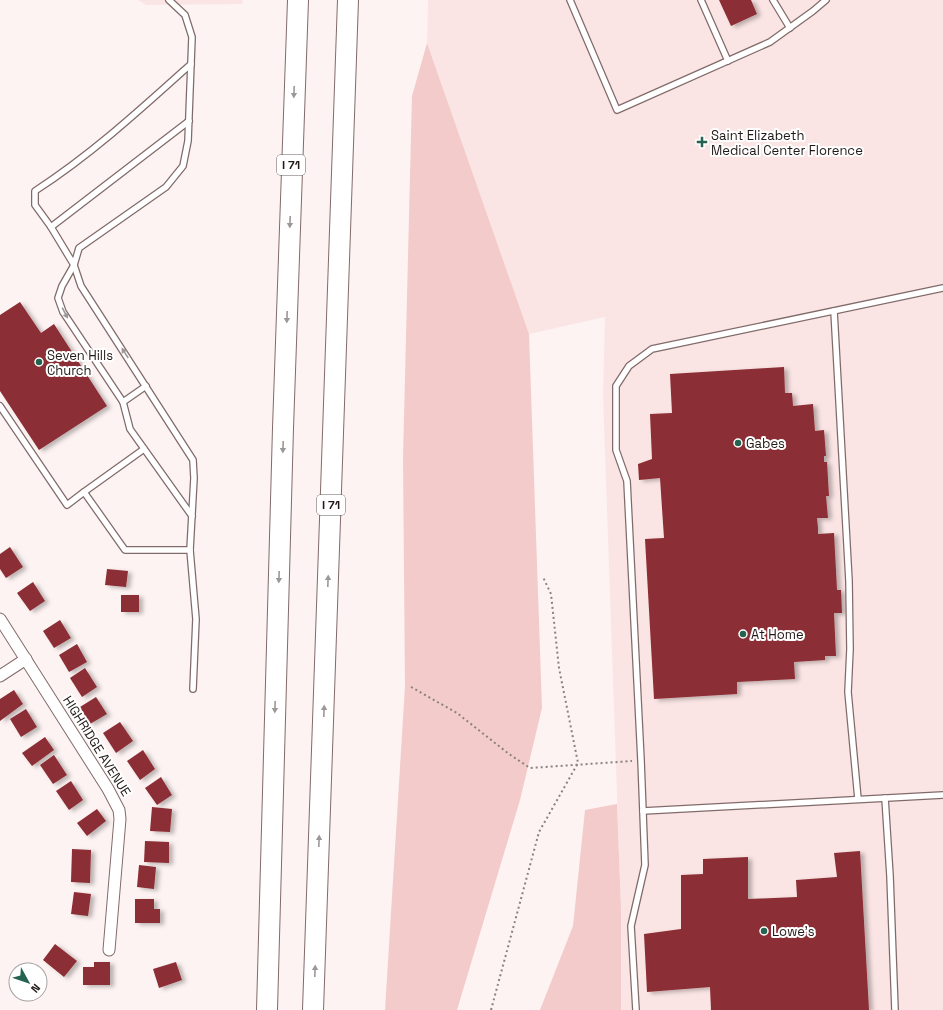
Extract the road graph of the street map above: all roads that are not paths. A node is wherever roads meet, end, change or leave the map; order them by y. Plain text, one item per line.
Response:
1 (169, 0) edge
2 (286, 0) edge
3 (298, 0) edge
4 (348, 0) edge
5 (570, 0) edge
6 (701, 0) edge
7 (773, 0) edge
8 (826, 0) edge
9 (790, 28) junction
10 (295, 53) junction
11 (728, 61) junction
12 (191, 64) junction
13 (189, 121) junction
14 (51, 227) junction
15 (74, 265) junction
16 (943, 288) edge
17 (834, 311) junction
18 (146, 386) junction
19 (123, 402) junction
20 (0, 406) edge
21 (144, 449) junction
22 (84, 492) junction
23 (192, 517) junction
24 (190, 550) junction
25 (0, 619) edge
26 (26, 659) junction
27 (0, 676) edge
28 (193, 688) dead end
29 (943, 795) edge
30 (885, 798) junction
31 (858, 799) junction
32 (643, 811) junction
33 (109, 950) dead end
34 (267, 1010) edge
35 (314, 1010) edge
36 (636, 1010) edge
37 (895, 1010) edge

1 - 12 lane
2 - 10 highway
3 - 10 highway, I 71
35 -> 4 highway, I 71
5 - 11 lane
6 - 11 lane
7 - 9 lane
8 - 9 lane
9 - 11 lane
10 -> 34 highway, I 71
12 - 13 lane
12 - 14 lane
13 - 14 lane
13 - 15 lane
14 - 15 lane
18 -> 15 lane
15 -> 19 lane
16 - 17 lane
17 - 31 lane
17 - 32 lane
18 - 19 lane
18 - 23 lane
19 - 21 lane
20 - 22 lane
21 - 22 lane
21 - 23 lane
22 - 24 lane
23 - 24 lane
24 - 28 lane
25 - 26 street, HIGHRIDGE AVENUE
26 - 27 street
26 - 33 street, HIGHRIDGE AVENUE
29 - 30 lane
30 - 31 lane
30 - 37 lane
31 - 32 lane
32 - 36 lane

